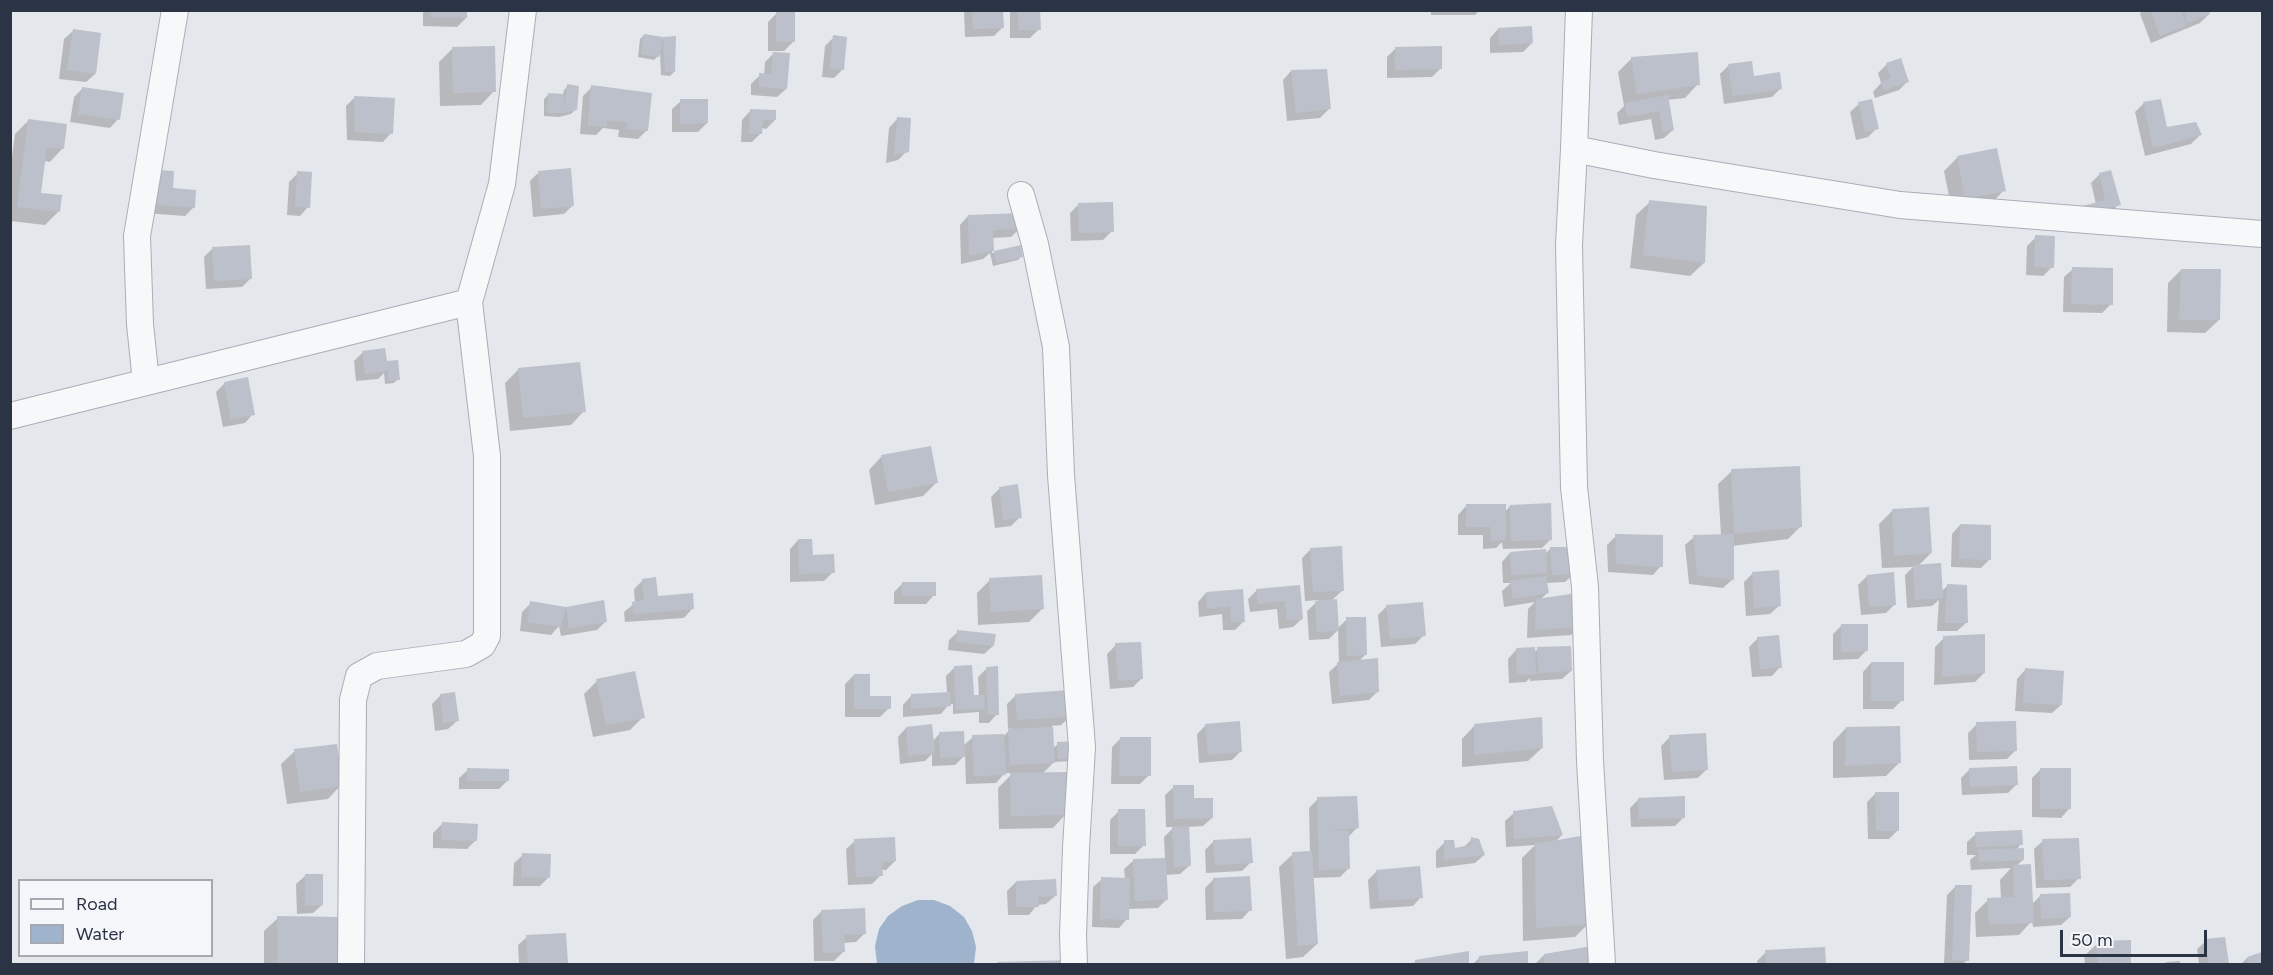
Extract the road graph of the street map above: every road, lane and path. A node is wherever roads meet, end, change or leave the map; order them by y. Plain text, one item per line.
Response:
1 (175, 10) edge
2 (523, 10) edge
3 (1579, 10) edge
4 (1574, 149) junction
5 (1021, 195) dead end
6 (2262, 234) edge
7 (469, 302) junction
8 (146, 382) junction
9 (10, 416) edge
10 (351, 964) edge
11 (1074, 964) edge
12 (1602, 964) edge

1 - 8 street
2 - 7 street
3 - 4 street
4 - 6 street
4 - 12 street
5 - 11 street
7 - 8 street
7 - 10 street
8 - 9 street

